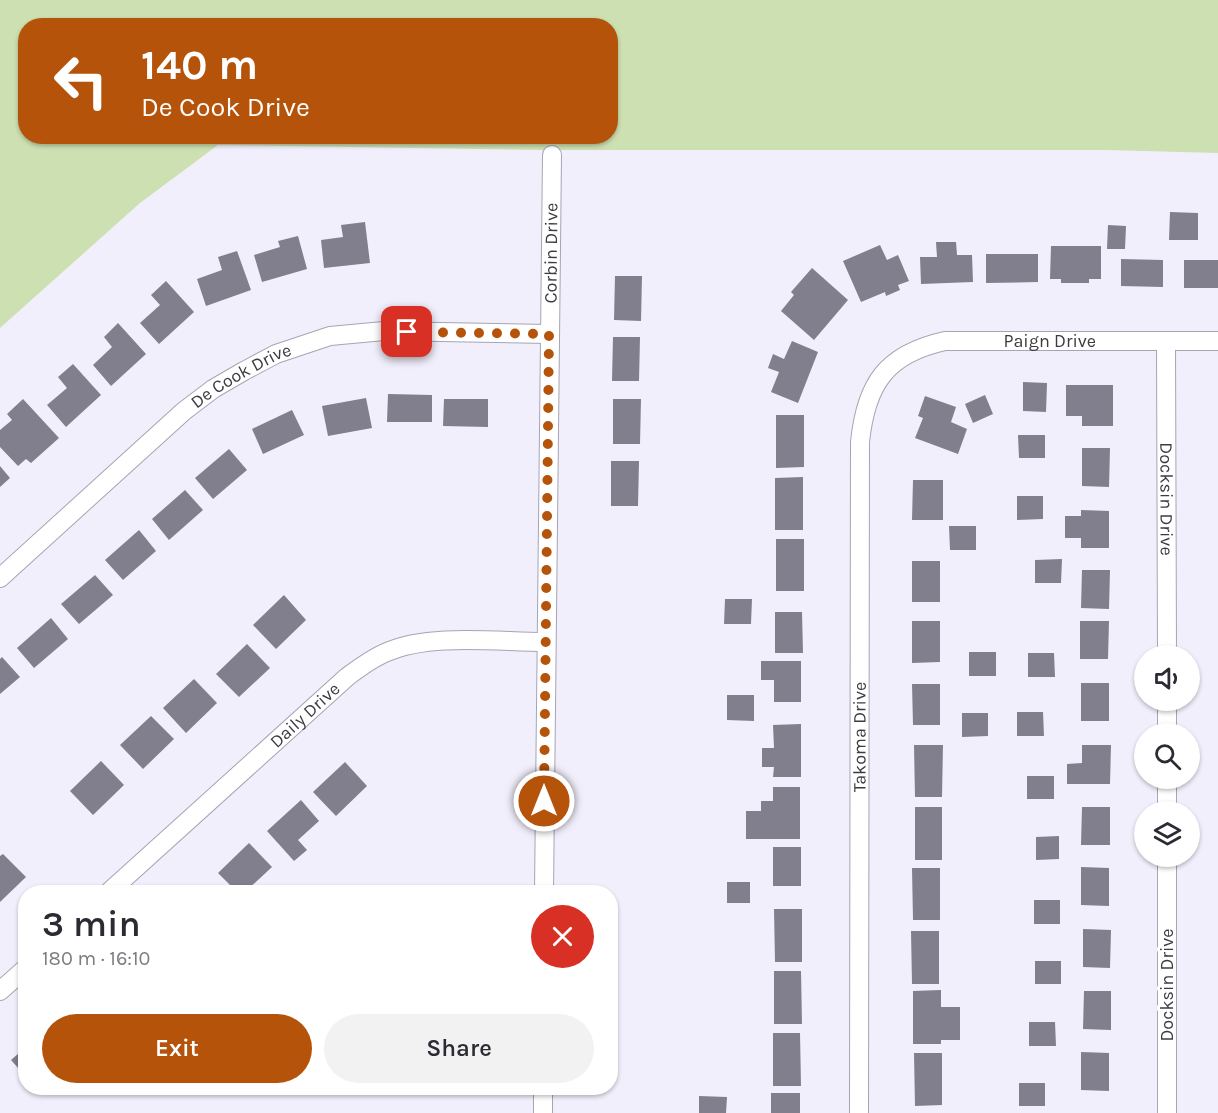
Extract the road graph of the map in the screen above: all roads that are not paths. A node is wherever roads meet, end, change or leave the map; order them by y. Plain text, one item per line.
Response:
1 (552, 155) dead end
2 (549, 334) junction
3 (1166, 341) junction
4 (1218, 341) edge
5 (888, 368) joint
6 (0, 578) edge
7 (545, 642) junction
8 (1167, 645) edge
9 (1167, 867) edge
10 (117, 885) edge
11 (544, 885) edge
12 (18, 975) edge
13 (0, 991) edge
14 (543, 1095) edge
15 (543, 1113) edge
16 (859, 1113) edge
17 (1167, 1113) edge

1 - 2 street, Corbin Drive
2 - 6 street, De Cook Drive
2 - 7 street, Corbin Drive
3 - 4 street, Paign Drive
3 - 5 street, Paign Drive
3 - 8 street, Docksin Drive
5 - 16 street, Takoma Drive
7 - 10 street, Daily Drive
7 - 11 street, Corbin Drive
9 - 17 street, Docksin Drive
12 - 13 street
14 - 15 street

